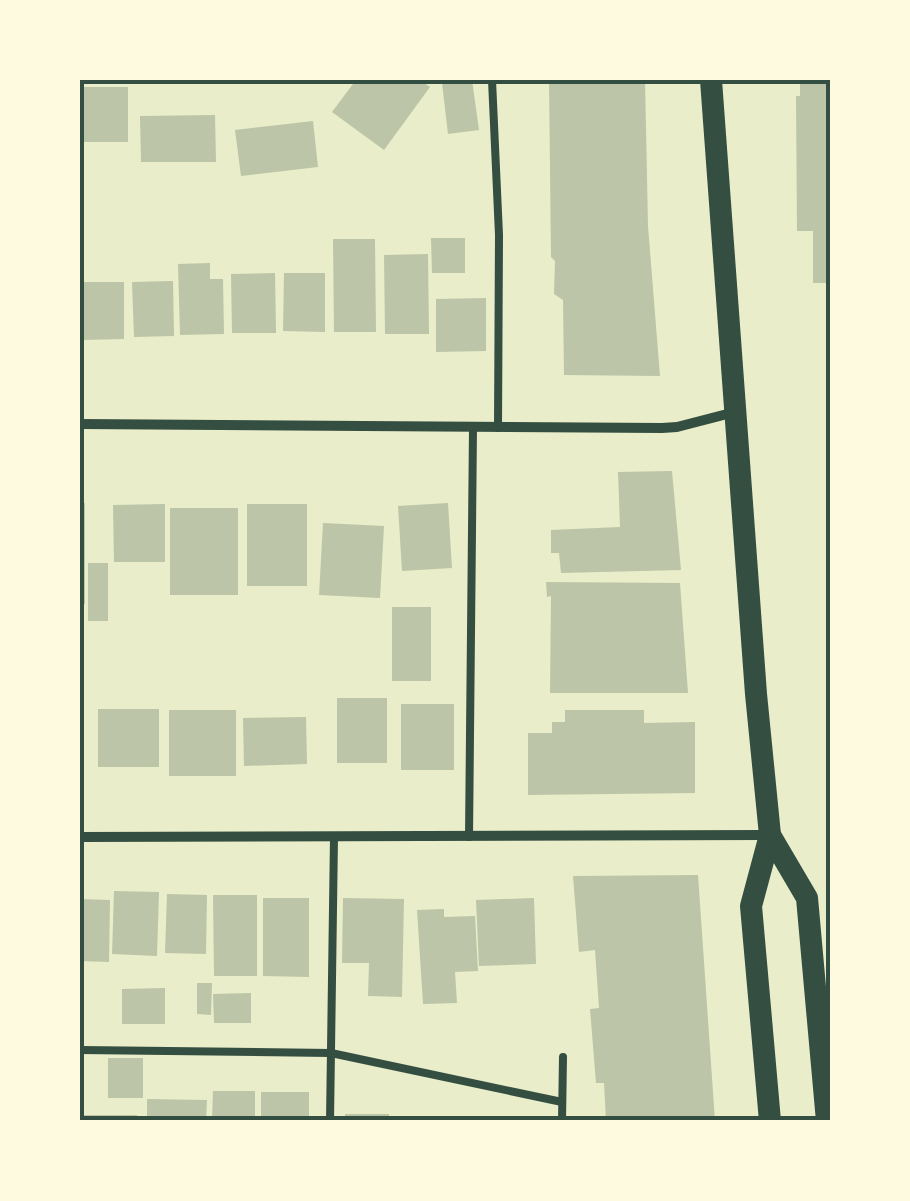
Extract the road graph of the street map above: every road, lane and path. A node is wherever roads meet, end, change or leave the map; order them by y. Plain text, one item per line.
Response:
1 (492, 80) edge
2 (711, 80) edge
3 (736, 411) junction
4 (80, 424) edge
5 (473, 428) junction
6 (498, 428) junction
7 (469, 836) junction
8 (770, 836) junction
9 (80, 837) edge
10 (334, 837) junction
11 (80, 1050) edge
12 (331, 1053) junction
13 (563, 1057) dead end
14 (562, 1102) junction
15 (330, 1121) edge
16 (562, 1121) edge
17 (770, 1121) edge
18 (827, 1121) edge

1 - 6 lane
2 - 3 main road
3 - 6 street
3 - 8 main road
4 - 5 street
5 - 6 street
5 - 7 lane
7 - 8 street
7 - 10 street
8 - 17 main road
8 - 18 main road
9 - 10 street
10 - 12 lane
11 - 12 lane
12 - 14 lane
12 - 15 lane
13 - 14 lane
14 - 16 lane

